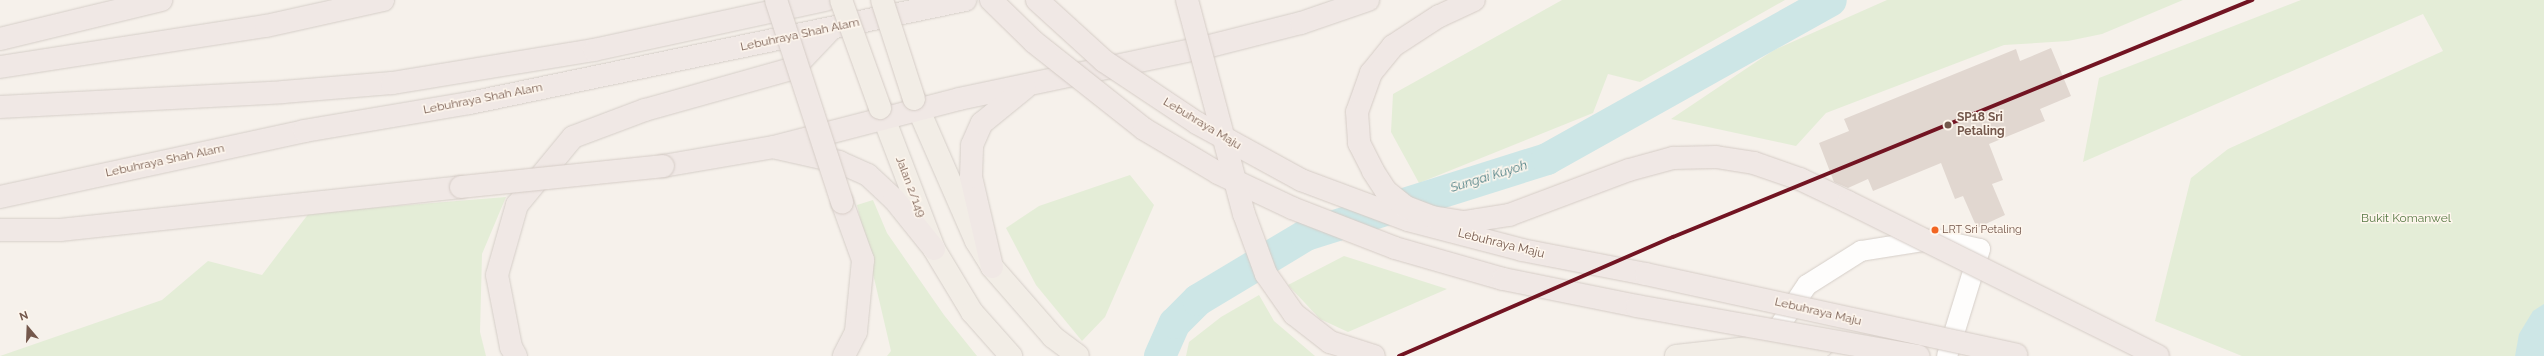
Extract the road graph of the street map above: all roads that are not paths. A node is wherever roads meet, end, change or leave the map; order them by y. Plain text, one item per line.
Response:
1 (161, 0) edge
2 (383, 0) edge
3 (776, 0) edge
4 (826, 0) edge
5 (841, 0) edge
6 (882, 0) edge
7 (965, 0) edge
8 (991, 0) edge
9 (1037, 0) edge
10 (1187, 0) edge
11 (1368, 0) edge
12 (1474, 0) edge
13 (831, 30) junction
14 (0, 39) edge
15 (0, 67) edge
16 (1032, 83) junction
17 (917, 105) junction
18 (0, 107) edge
19 (882, 113) junction
20 (774, 147) junction
21 (0, 197) edge
22 (0, 230) edge
23 (934, 249) junction
24 (992, 267) junction
25 (1766, 351) edge
26 (516, 356) edge
27 (844, 356) edge
28 (1011, 356) edge
29 (1078, 356) edge
30 (1374, 356) edge
31 (1676, 356) edge
32 (1899, 356) edge
33 (1919, 356) edge
34 (1947, 356) edge
35 (2020, 356) edge
36 (2158, 356) edge

1 - 14 highway
2 - 15 highway
3 - 27 highway, bridge
4 - 18 highway
5 - 19 main road, Jalan 2/149, bridge
6 - 17 main road, bridge
7 - 13 highway, Lebuhraya Shah Alam
8 - 33 highway, Lebuhraya Maju, bridge
9 - 35 highway, Lebuhraya Maju, bridge
10 - 30 highway, bridge
11 - 16 highway
12 - 36 highway, bridge
13 - 21 highway, Lebuhraya Shah Alam
13 - 26 highway
16 - 17 highway
16 - 24 highway
17 - 19 highway
17 - 24 main road
19 - 20 highway
19 - 23 main road, Jalan 2/149
20 - 22 highway, bridge
20 - 23 highway
23 - 28 main road, Jalan 2/149
24 - 29 main road
25 - 31 main road
25 - 32 main road
25 - 34 street

